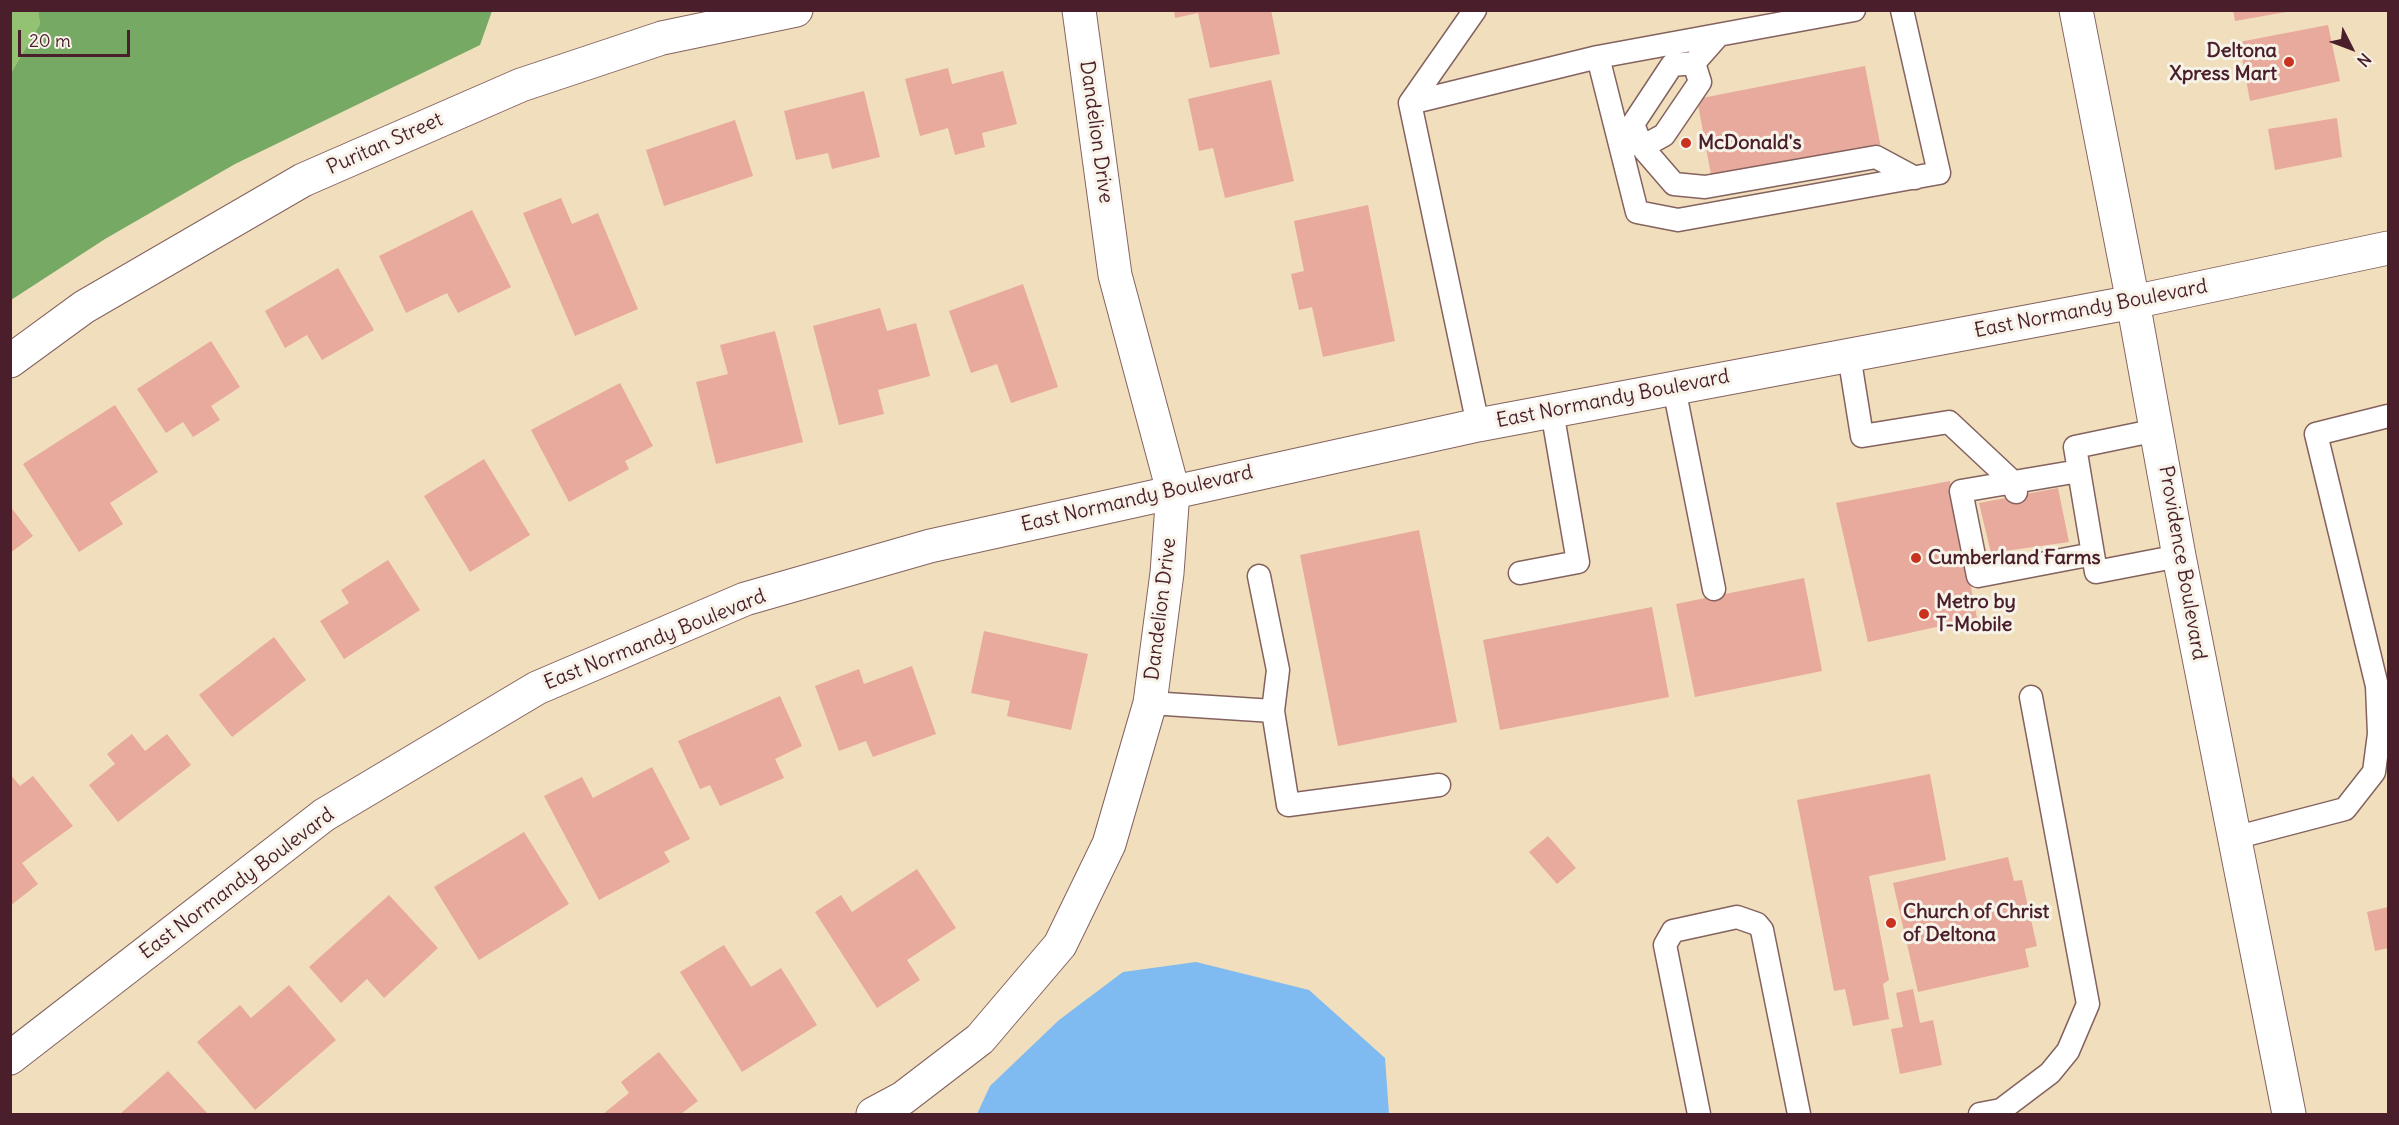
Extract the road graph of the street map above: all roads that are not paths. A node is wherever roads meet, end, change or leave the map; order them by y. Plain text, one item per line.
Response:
1 (796, 10) edge
2 (1079, 10) edge
3 (1476, 10) edge
4 (1854, 10) edge
5 (1902, 10) edge
6 (2076, 10) edge
7 (1718, 37) junction
8 (1598, 57) junction
9 (1694, 63) junction
10 (1410, 103) junction
11 (1642, 147) junction
12 (1915, 178) junction
13 (2388, 248) edge
14 (2133, 302) junction
15 (1849, 355) junction
16 (10, 361) edge
17 (1674, 388) junction
18 (1552, 411) junction
19 (2388, 416) edge
20 (1478, 425) junction
21 (2157, 430) junction
22 (2079, 471) junction
23 (1173, 490) junction
24 (2015, 490) junction
25 (2093, 554) junction
26 (2179, 556) junction
27 (1520, 573) dead end
28 (1259, 576) dead end
29 (1714, 589) dead end
30 (2380, 668) edge
31 (2031, 697) dead end
32 (1150, 703) junction
33 (1273, 711) junction
34 (1439, 785) dead end
35 (2234, 838) junction
36 (10, 1058) edge
37 (873, 1114) edge
38 (1699, 1114) edge
39 (1799, 1114) edge
40 (1980, 1114) edge
41 (2289, 1114) edge

1 - 16 street, Puritan Street
2 - 23 street, Dandelion Drive
3 - 10 lane
4 - 7 lane
5 - 12 lane
6 - 14 street, Providence Boulevard
7 - 8 lane
7 - 9 lane
8 - 10 lane
8 - 12 lane
9 - 11 lane
9 - 11 lane
10 - 20 lane
11 - 12 lane
13 - 14 street, East Normandy Boulevard
14 - 15 street, East Normandy Boulevard
14 - 21 street, Providence Boulevard
15 - 17 street, East Normandy Boulevard
15 - 24 lane
17 - 18 street, East Normandy Boulevard
17 - 29 lane
18 - 20 street, East Normandy Boulevard
18 - 27 lane
19 - 30 lane
20 - 23 street, East Normandy Boulevard
21 - 22 lane
21 - 26 street, Providence Boulevard
22 - 24 lane
22 - 25 lane
23 - 32 street, Dandelion Drive
23 - 36 street, East Normandy Boulevard
24 - 25 lane
25 - 26 lane
26 - 35 street, Providence Boulevard
28 - 33 lane
30 - 35 lane
31 - 40 lane
32 - 33 lane
32 - 37 street, Dandelion Drive
33 - 34 lane
35 - 41 street, Providence Boulevard
38 - 39 lane

